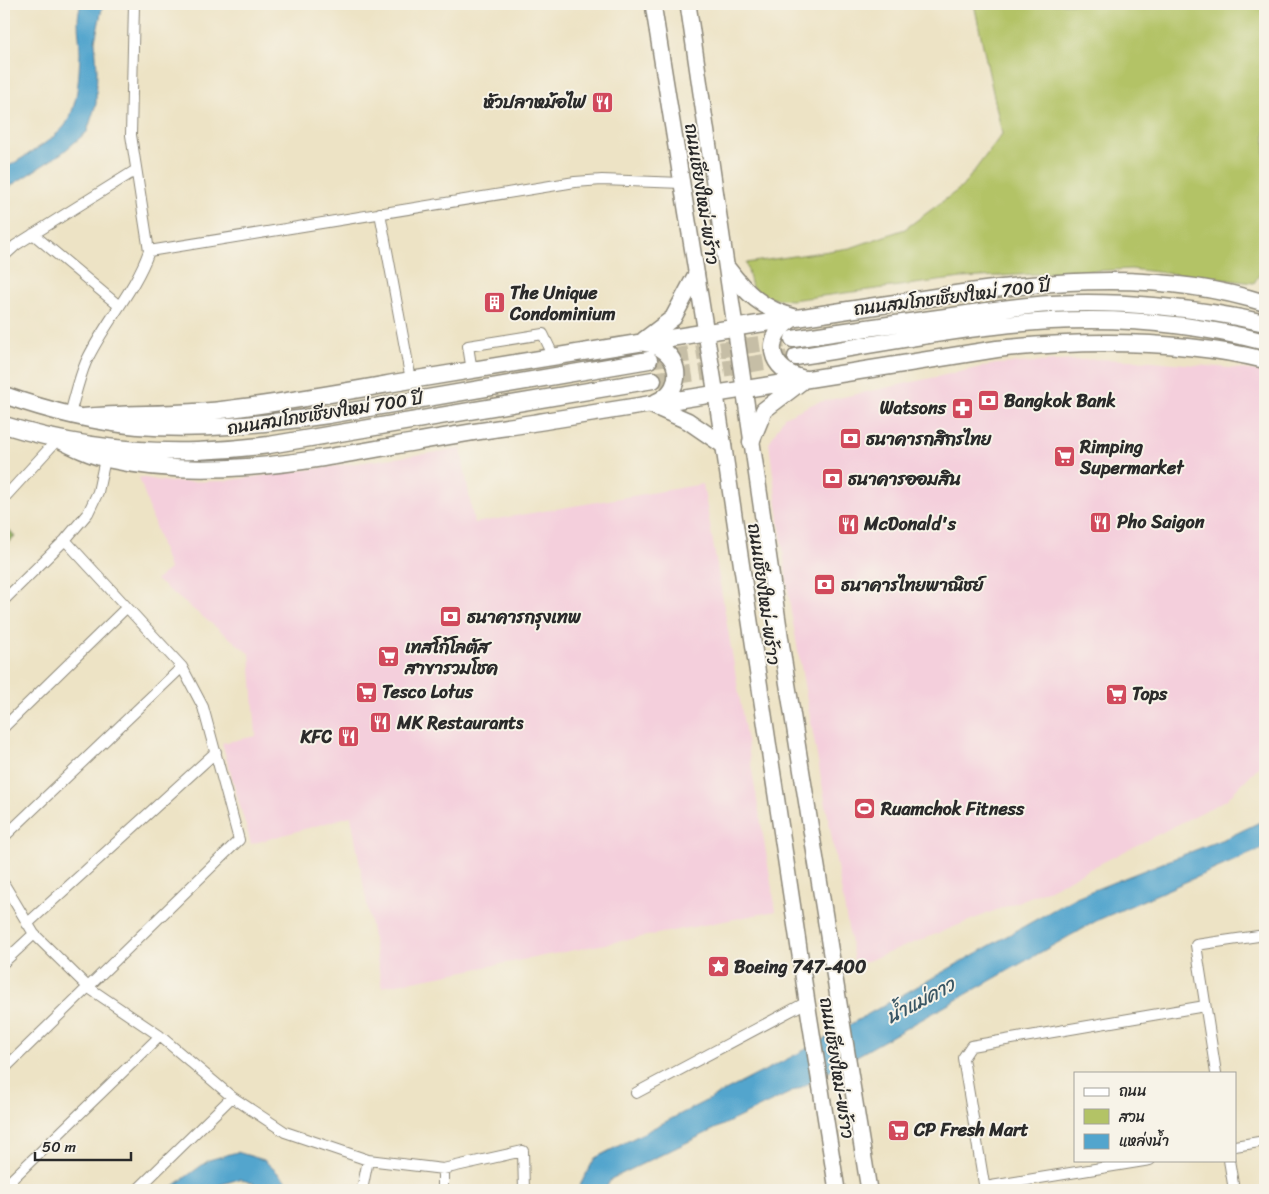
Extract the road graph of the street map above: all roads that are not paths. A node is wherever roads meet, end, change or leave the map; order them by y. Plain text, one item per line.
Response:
1 (134, 4) edge
2 (653, 4) edge
3 (688, 4) edge
4 (136, 170) junction
5 (682, 183) junction
6 (380, 213) junction
7 (33, 234) junction
8 (149, 251) junction
9 (4, 256) edge
10 (728, 269) junction
11 (696, 275) junction
12 (1265, 303) edge
13 (118, 305) junction
14 (795, 318) junction
15 (1265, 322) edge
16 (735, 327) junction
17 (705, 332) junction
18 (793, 339) tunnel mouth
19 (640, 342) junction
20 (1265, 342) edge
21 (554, 357) junction
22 (796, 357) tunnel mouth
23 (649, 360) tunnel mouth
24 (1265, 360) edge
25 (472, 371) junction
26 (805, 379) junction
27 (410, 380) junction
28 (652, 380) tunnel mouth
29 (744, 389) junction
30 (716, 394) junction
31 (4, 395) edge
32 (649, 404) junction
33 (76, 415) junction
34 (4, 425) edge
35 (58, 439) junction
36 (751, 442) junction
37 (723, 445) junction
38 (105, 459) junction
39 (4, 498) edge
40 (65, 540) junction
41 (4, 600) edge
42 (126, 608) junction
43 (182, 667) junction
44 (4, 727) edge
45 (216, 752) junction
46 (4, 837) edge
47 (4, 884) edge
48 (27, 924) junction
49 (34, 934) junction
50 (1265, 935) edge
51 (4, 962) edge
52 (89, 988) junction
53 (1205, 1006) junction
54 (808, 1010) junction
55 (160, 1036) junction
56 (4, 1069) edge
57 (1216, 1072) edge
58 (636, 1093) dead end
59 (232, 1097) junction
60 (1265, 1142) edge
61 (1236, 1146) edge
62 (368, 1160) junction
63 (1139, 1162) edge
64 (1229, 1162) edge
65 (443, 1169) junction
66 (4, 1187) edge
67 (985, 1189) edge
68 (137, 1190) edge
69 (362, 1190) edge
70 (444, 1190) edge
71 (524, 1190) edge
72 (837, 1190) edge
73 (869, 1190) edge
74 (1234, 1190) edge

1 - 4 street
2 - 5 main road, ถนนเชียงใหม่-พร้าว
3 - 10 main road, ถนนเชียงใหม่-พร้าว
4 - 7 street
4 - 8 street
5 - 6 street
5 - 11 main road, ถนนเชียงใหม่-พร้าว
6 - 8 street
6 - 27 street
7 - 9 street
7 - 13 street
8 - 13 street
10 - 14 main road
10 - 16 main road, ถนนเชียงใหม่-พร้าว
11 - 17 main road, ถนนเชียงใหม่-พร้าว
11 - 19 main road
12 - 14 main road
13 - 33 street
14 - 16 main road
14 - 26 main road
15 - 18 main road, ถนนสมโภชเชียงใหม่ 700 ปี
16 - 17 main road
16 - 29 main road, ถนนเชียงใหม่-พร้าว
17 - 19 main road
17 - 30 main road, ถนนเชียงใหม่-พร้าว
19 - 21 main road
19 - 32 main road
20 - 22 main road, ถนนสมโภชเชียงใหม่ 700 ปี
21 - 25 main road
21 - 25 street
23 - 33 main road, ถนนสมโภชเชียงใหม่ 700 ปี
24 - 26 main road
25 - 27 main road
26 - 29 main road
26 - 36 main road
27 - 33 main road
28 - 35 main road, ถนนสมโภชเชียงใหม่ 700 ปี
29 - 30 main road
29 - 36 main road, ถนนเชียงใหม่-พร้าว
30 - 32 main road
30 - 37 main road, ถนนเชียงใหม่-พร้าว
31 - 33 main road, ถนนสมโภชเชียงใหม่ 700 ปี
32 - 37 main road
32 - 38 main road
34 - 35 main road, ถนนสมโภชเชียงใหม่ 700 ปี
35 - 38 main road
35 - 39 street
36 - 73 main road, ถนนเชียงใหม่-พร้าว
37 - 54 main road, ถนนเชียงใหม่-พร้าว
38 - 40 street
40 - 41 street
40 - 42 street
42 - 43 street
42 - 44 street
43 - 45 street
43 - 46 street
45 - 48 street
45 - 52 street
47 - 48 street
48 - 49 street
49 - 51 street
49 - 52 street
50 - 53 street
52 - 55 street
52 - 56 street
53 - 57 street
53 - 67 street
54 - 58 street
54 - 72 main road, ถนนเชียงใหม่-พร้าว
55 - 59 street
55 - 66 street
59 - 62 street
59 - 68 street
60 - 61 street
62 - 65 street
62 - 69 street
63 - 67 street
64 - 74 street
65 - 70 street
65 - 71 street

